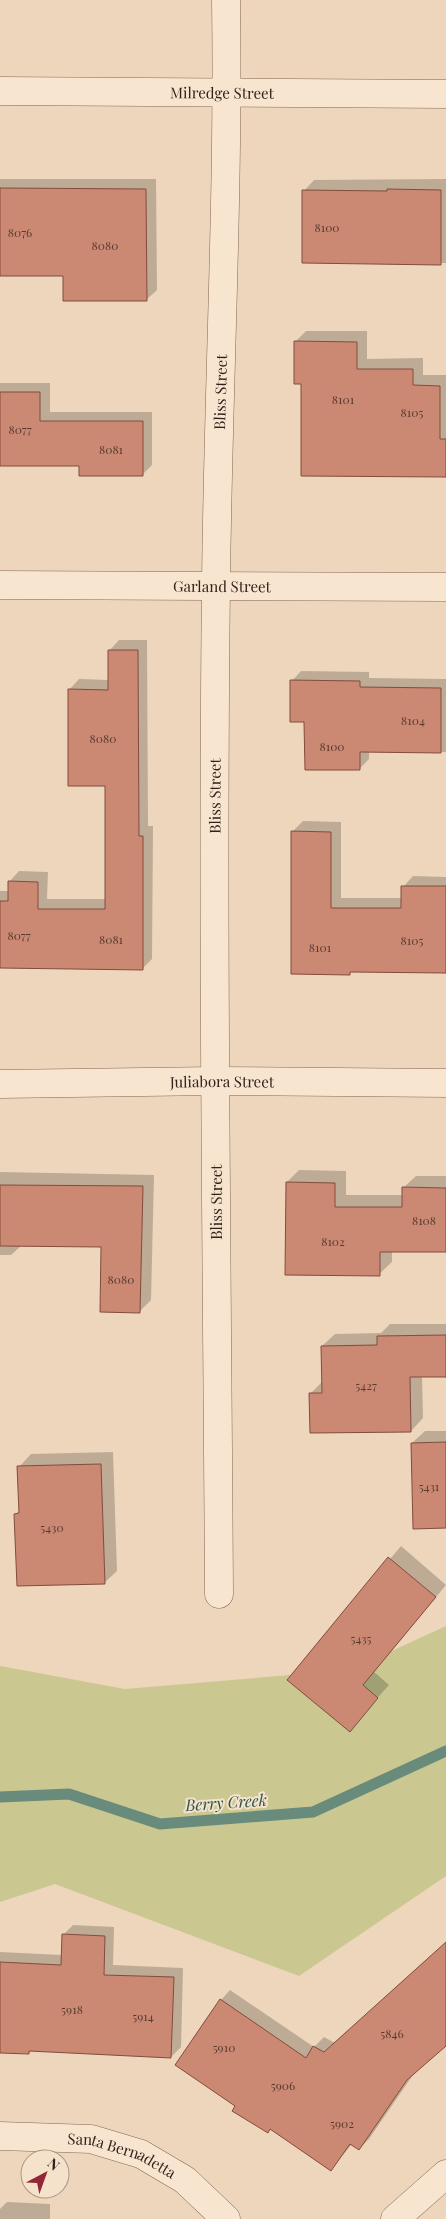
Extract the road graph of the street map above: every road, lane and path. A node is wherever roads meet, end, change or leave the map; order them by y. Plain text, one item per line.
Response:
1 (226, 0) edge
2 (0, 91) edge
3 (227, 92) junction
4 (446, 94) edge
5 (0, 585) edge
6 (216, 586) junction
7 (446, 587) edge
8 (215, 1081) junction
9 (446, 1083) edge
10 (0, 1084) edge
11 (220, 1594) dead end
12 (0, 2136) edge
13 (446, 2174) edge
14 (226, 2219) edge
15 (395, 2219) edge

1 - 3 street, Bliss Street
2 - 3 street, Milredge Street
3 - 4 street, Milredge Street
3 - 6 street, Bliss Street
5 - 6 street, Garland Street
6 - 7 street, Garland Street
6 - 8 street, Bliss Street
8 - 9 street, Juliabora Street
8 - 10 street, Juliabora Street
8 - 11 street, Bliss Street
12 - 14 street, Santa Bernadetta
13 - 15 street

